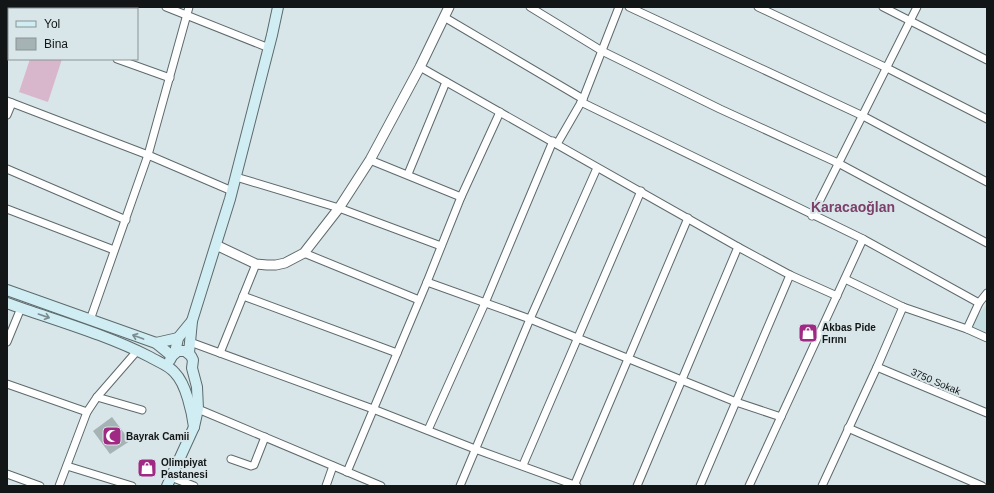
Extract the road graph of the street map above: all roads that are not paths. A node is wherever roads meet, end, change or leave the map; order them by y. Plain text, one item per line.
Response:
1 (166, 7) edge
2 (189, 7) edge
3 (278, 7) edge
4 (449, 7) edge
5 (530, 7) edge
6 (619, 7) edge
7 (629, 7) edge
8 (758, 7) edge
9 (883, 7) edge
10 (917, 7) edge
11 (188, 15) junction
12 (444, 17) junction
13 (911, 21) junction
14 (269, 48) junction
15 (602, 51) junction
16 (120, 60) edge
17 (987, 60) edge
18 (420, 67) junction
19 (887, 68) junction
20 (170, 78) junction
21 (446, 82) junction
22 (582, 100) junction
23 (9, 102) edge
24 (500, 112) junction
25 (7, 115) edge
26 (863, 116) junction
27 (987, 119) edge
28 (555, 143) junction
29 (148, 155) junction
30 (370, 160) junction
31 (838, 163) junction
32 (597, 168) junction
33 (7, 169) edge
34 (408, 174) junction
35 (236, 177) junction
36 (987, 182) edge
37 (232, 191) junction
38 (640, 191) junction
39 (461, 197) junction
40 (339, 208) junction
41 (7, 209) edge
42 (812, 216) junction
43 (688, 218) junction
44 (126, 220) junction
45 (863, 239) junction
46 (987, 243) edge
47 (216, 245) junction
48 (441, 246) junction
49 (738, 247) junction
50 (114, 250) junction
51 (304, 253) junction
52 (256, 264) junction
53 (790, 275) junction
54 (845, 279) junction
55 (427, 282) junction
56 (7, 290) edge
57 (987, 293) edge
58 (243, 296) junction
59 (837, 296) junction
60 (419, 300) junction
61 (7, 303) edge
62 (485, 303) junction
63 (979, 303) junction
64 (904, 307) junction
65 (21, 308) junction
66 (90, 320) junction
67 (530, 320) junction
68 (192, 321) junction
69 (967, 329) junction
70 (178, 338) junction
71 (987, 338) edge
72 (577, 339) junction
73 (7, 342) edge
74 (190, 342) junction
75 (156, 343) junction
76 (137, 351) junction
77 (189, 353) junction
78 (220, 353) junction
79 (397, 353) junction
80 (173, 354) junction
81 (628, 359) junction
82 (878, 367) junction
83 (192, 368) junction
84 (173, 370) junction
85 (682, 380) junction
86 (7, 384) edge
87 (97, 397) junction
88 (736, 402) junction
89 (373, 408) junction
90 (142, 410) dead end
91 (195, 410) junction
92 (87, 412) junction
93 (987, 413) edge
94 (781, 417) junction
95 (848, 428) junction
96 (428, 430) junction
97 (265, 437) junction
98 (476, 449) junction
99 (231, 459) dead end
100 (523, 465) junction
101 (67, 466) junction
102 (333, 466) junction
103 (347, 472) junction
104 (7, 474) edge
105 (169, 481) edge
106 (40, 486) edge
107 (59, 486) edge
108 (132, 486) edge
109 (194, 486) edge
110 (326, 486) edge
111 (381, 486) edge
112 (460, 486) edge
113 (575, 486) edge
114 (637, 486) edge
115 (700, 486) edge
116 (749, 486) edge
117 (822, 486) edge
118 (982, 486) edge

1 - 11 street
2 - 11 street
3 - 14 main road
4 - 12 street
5 - 15 street
6 - 15 street
7 - 26 street
8 - 19 street
9 - 13 street
10 - 13 street
11 - 14 street
11 - 20 street
12 - 18 street
12 - 22 street
13 - 17 street
13 - 19 street
14 - 35 main road
15 - 22 street
15 - 31 street
16 - 20 street
18 - 21 street
18 - 30 street
19 - 26 street
19 - 27 street
20 - 29 street
21 - 24 street
21 - 34 street
22 - 28 street
22 - 42 street
23 - 25 street
23 - 29 street
24 - 28 street
24 - 39 street
26 - 31 street
26 - 36 street
28 - 32 street
28 - 62 street
29 - 37 street
29 - 44 street
30 - 34 street
30 - 40 street
31 - 42 street
31 - 46 street
32 - 38 street
32 - 67 street
33 - 44 street
34 - 39 street
35 - 37 main road
35 - 40 street
37 - 47 main road
38 - 43 street
38 - 72 street
39 - 48 street
40 - 48 street
40 - 51 street
41 - 50 street
42 - 45 street
43 - 49 street
43 - 81 street
44 - 50 street
45 - 54 street
45 - 63 street
47 - 52 street
47 - 68 main road
48 - 55 street
49 - 53 street
49 - 85 street
50 - 66 street
51 - 52 street
51 - 60 street
52 - 58 street
53 - 59 street
53 - 88 street
54 - 59 street
54 - 64 street
55 - 60 street
55 - 62 street
56 - 66 main road
57 - 63 street
58 - 78 street
58 - 79 street
59 - 94 street
60 - 79 street
61 - 65 main road
62 - 67 street
62 - 96 street
63 - 69 street
64 - 69 street
64 - 82 street
65 - 73 street
65 -> 76 main road
75 -> 66 main road
67 - 72 street
67 - 98 street
68 - 70 main road
68 - 74 main road
69 - 71 street
70 - 75 main road
70 - 80 main road
72 - 81 street
72 - 100 street
74 - 77 main road
74 - 78 street
75 - 80 main road
76 - 84 main road
76 - 87 street
77 - 80 main road
77 - 83 main road
78 - 89 street
79 - 89 street
80 - 84 main road
81 - 85 street
81 - 113 street
82 - 93 street, 3750 Sokak
82 - 95 street
83 - 84 main road
83 - 91 main road
84 - 91 main road
85 - 88 street
85 - 114 street
86 - 92 street
87 - 90 street
87 - 92 street
88 - 94 street
88 - 115 street
89 - 96 street
89 - 103 street
91 - 97 street
91 - 105 main road
92 - 101 street
94 - 116 street
95 - 117 street
95 - 118 street
96 - 98 street
97 - 99 street
97 - 102 street
98 - 100 street
98 - 112 street
100 - 113 street
101 - 107 street
101 - 108 street
102 - 103 street
102 - 110 street
103 - 111 street
104 - 106 street
105 - 109 street

